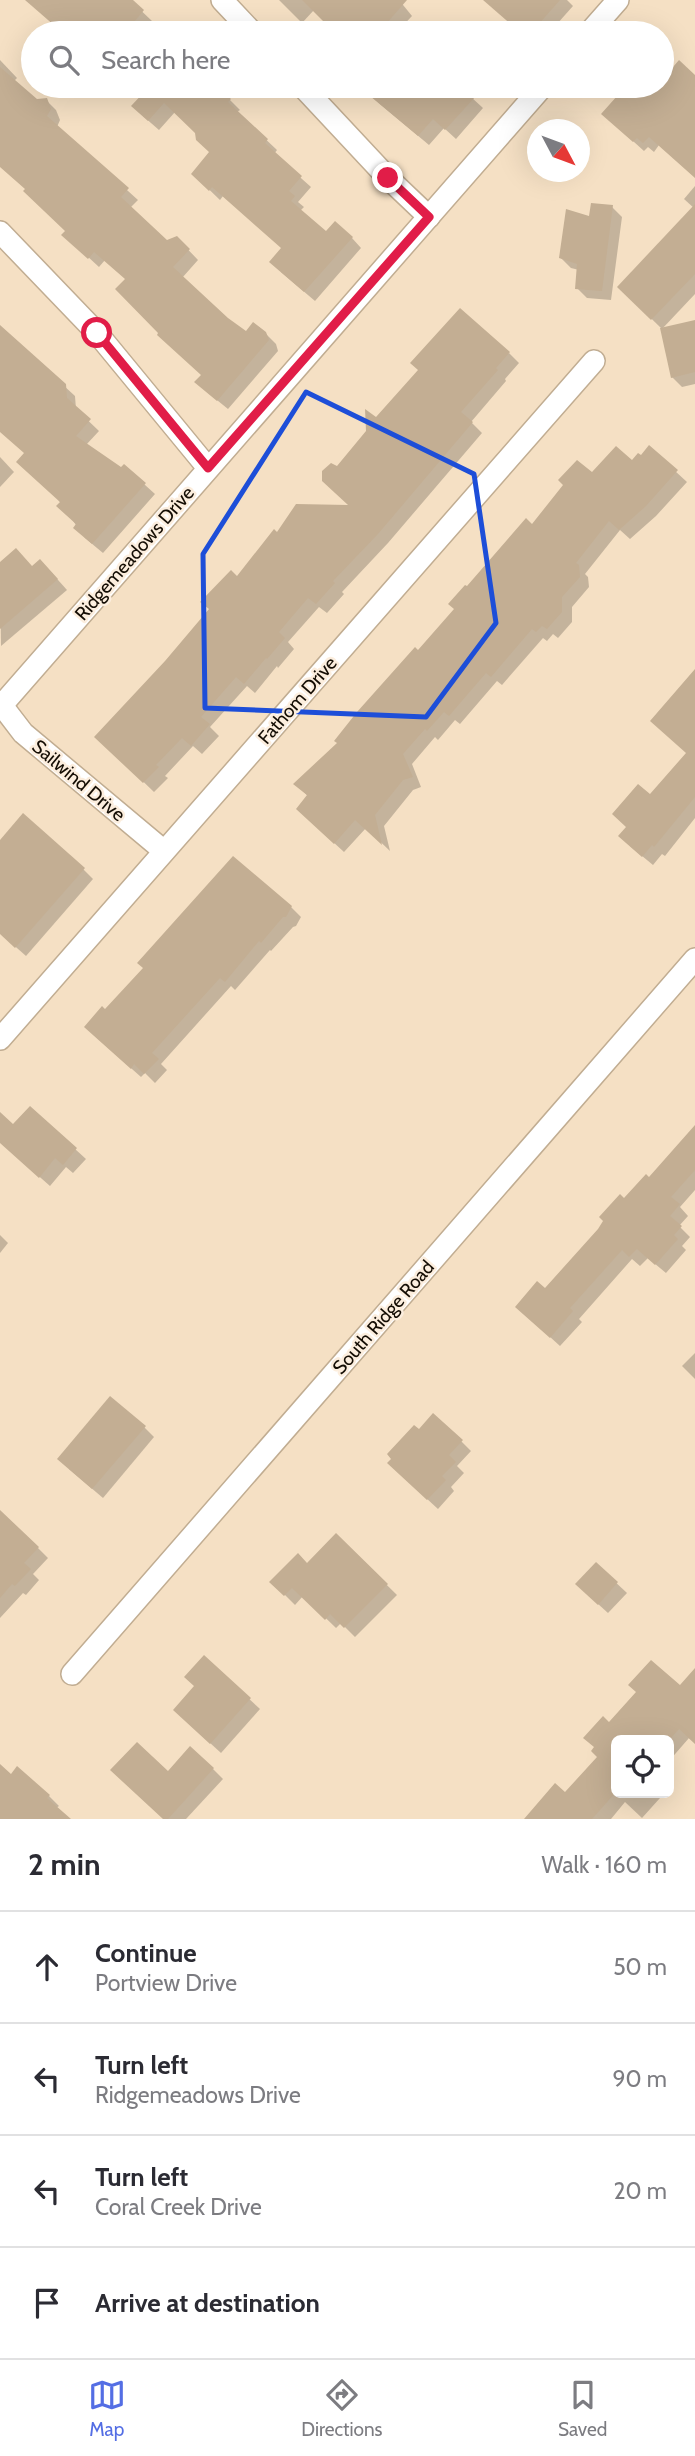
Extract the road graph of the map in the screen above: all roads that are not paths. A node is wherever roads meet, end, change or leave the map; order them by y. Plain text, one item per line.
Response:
1 (222, 0) edge
2 (618, 0) edge
3 (242, 21) edge
4 (600, 21) edge
5 (313, 98) edge
6 (533, 98) edge
7 (429, 217) junction
8 (0, 232) edge
9 (594, 361) dead end
10 (208, 468) junction
11 (1, 704) edge
12 (164, 851) junction
13 (695, 959) edge
14 (0, 1039) edge
15 (72, 1674) dead end

1 - 3 street
2 - 4 street
5 - 7 street
6 - 7 street, Ridgemeadows Drive
7 - 10 street, Ridgemeadows Drive
8 - 10 street
9 - 12 street, Fathom Drive
10 - 11 street, Ridgemeadows Drive
11 - 12 street, Sailwind Drive
12 - 14 street, Fathom Drive
13 - 15 street, South Ridge Road

